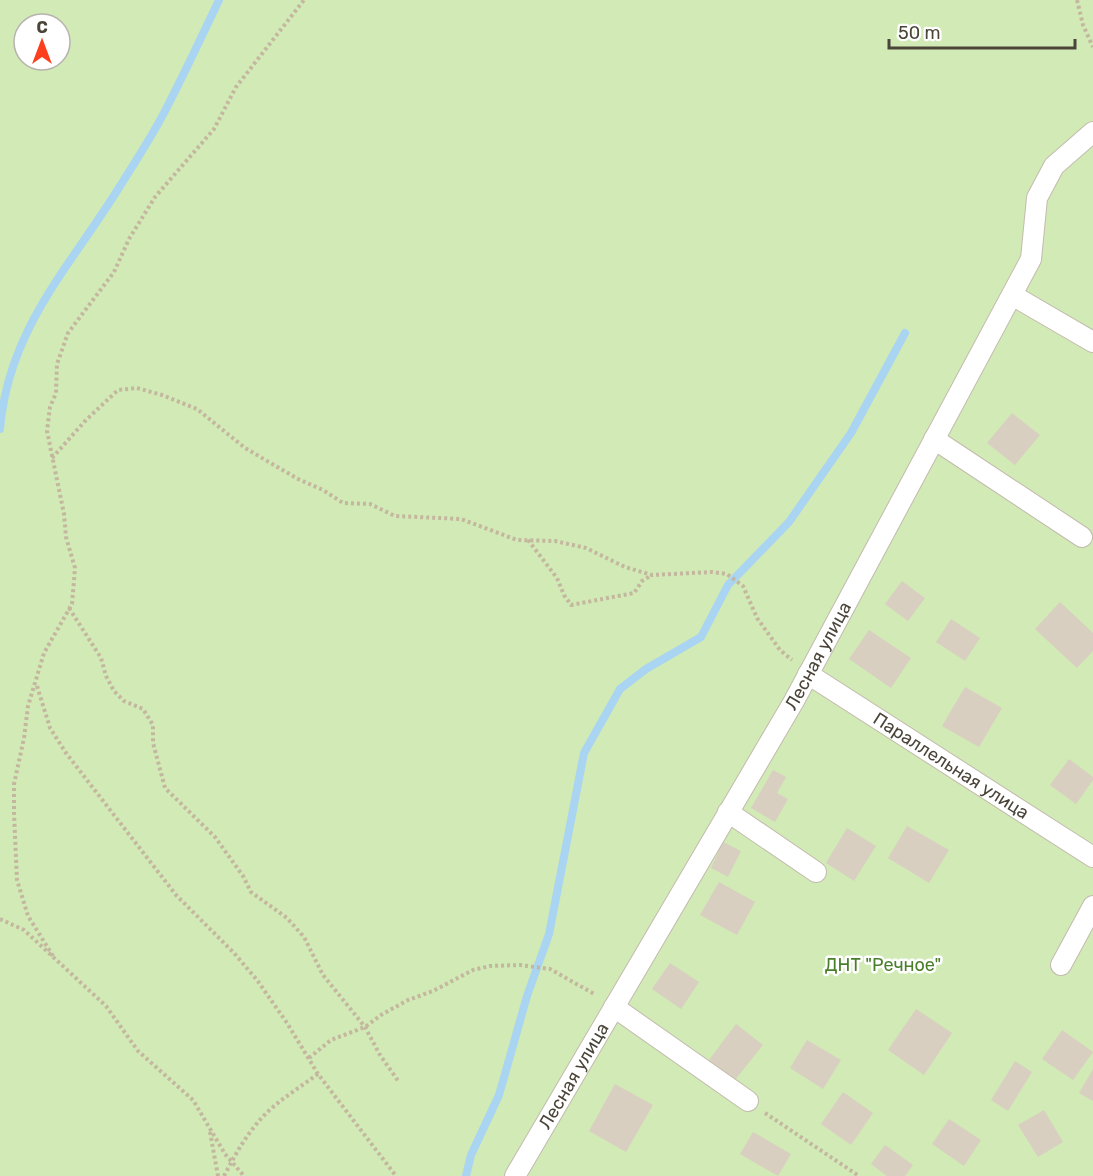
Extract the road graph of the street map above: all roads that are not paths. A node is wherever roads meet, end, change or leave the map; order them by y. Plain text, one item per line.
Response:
1 (1093, 132) edge
2 (1012, 295) junction
3 (1093, 342) edge
4 (934, 439) junction
5 (1082, 537) dead end
6 (808, 674) junction
7 (728, 812) junction
8 (1093, 858) edge
9 (816, 872) dead end
10 (1093, 906) edge
11 (1061, 965) dead end
12 (614, 1007) junction
13 (748, 1101) road end
14 (515, 1176) edge

1 - 2 street, Лесная улица
2 - 3 street
2 - 4 street, Лесная улица
4 - 5 street
4 - 6 street, Лесная улица
6 - 7 street, Лесная улица
6 - 8 street, Параллельная улица
7 - 9 street
7 - 12 street, Лесная улица
10 - 11 street
12 - 13 street
12 - 14 street, Лесная улица

